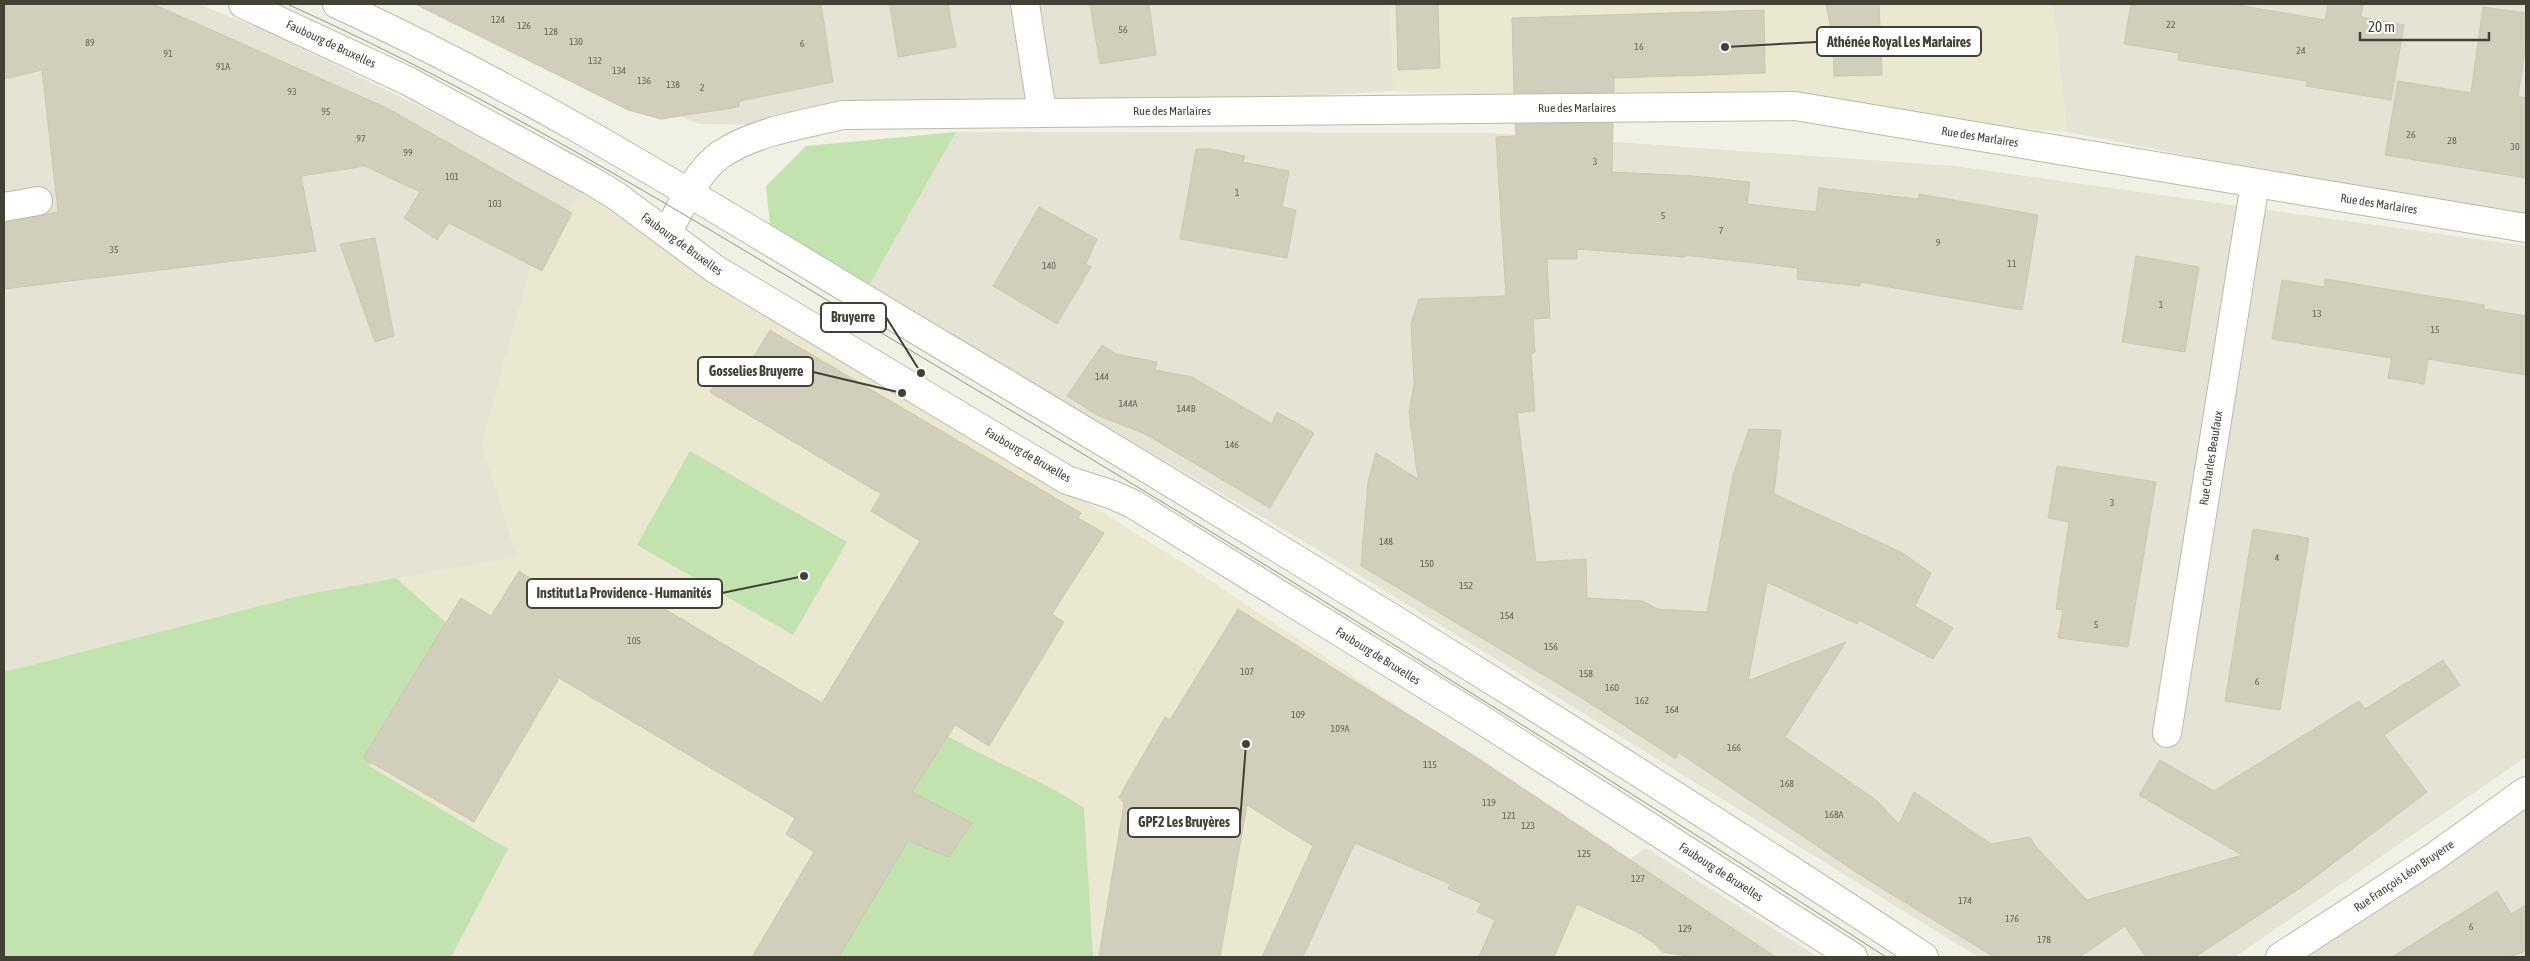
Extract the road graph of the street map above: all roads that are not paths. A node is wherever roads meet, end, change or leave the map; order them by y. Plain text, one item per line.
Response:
1 (243, 4) edge
2 (337, 4) edge
3 (1024, 4) edge
4 (1042, 112) junction
5 (2254, 183) junction
6 (689, 195) junction
7 (38, 201) dead end
8 (4, 207) edge
9 (2526, 228) edge
10 (666, 233) junction
11 (2167, 733) dead end
12 (2526, 791) edge
13 (1853, 957) edge
14 (1924, 957) edge
15 (2280, 957) edge

1 - 10 street, Faubourg de Bruxelles
2 - 6 street
3 - 4 street
4 - 5 street, Rue des Marlaires
4 - 6 street, Rue des Marlaires
5 - 9 street, Rue des Marlaires
5 - 11 street, Rue Charles Beaufaux
6 - 10 street, Rue des Marlaires
6 - 14 street
7 - 8 street
10 - 13 street, Faubourg de Bruxelles
12 - 15 street, Rue François Léon Bruyerre

